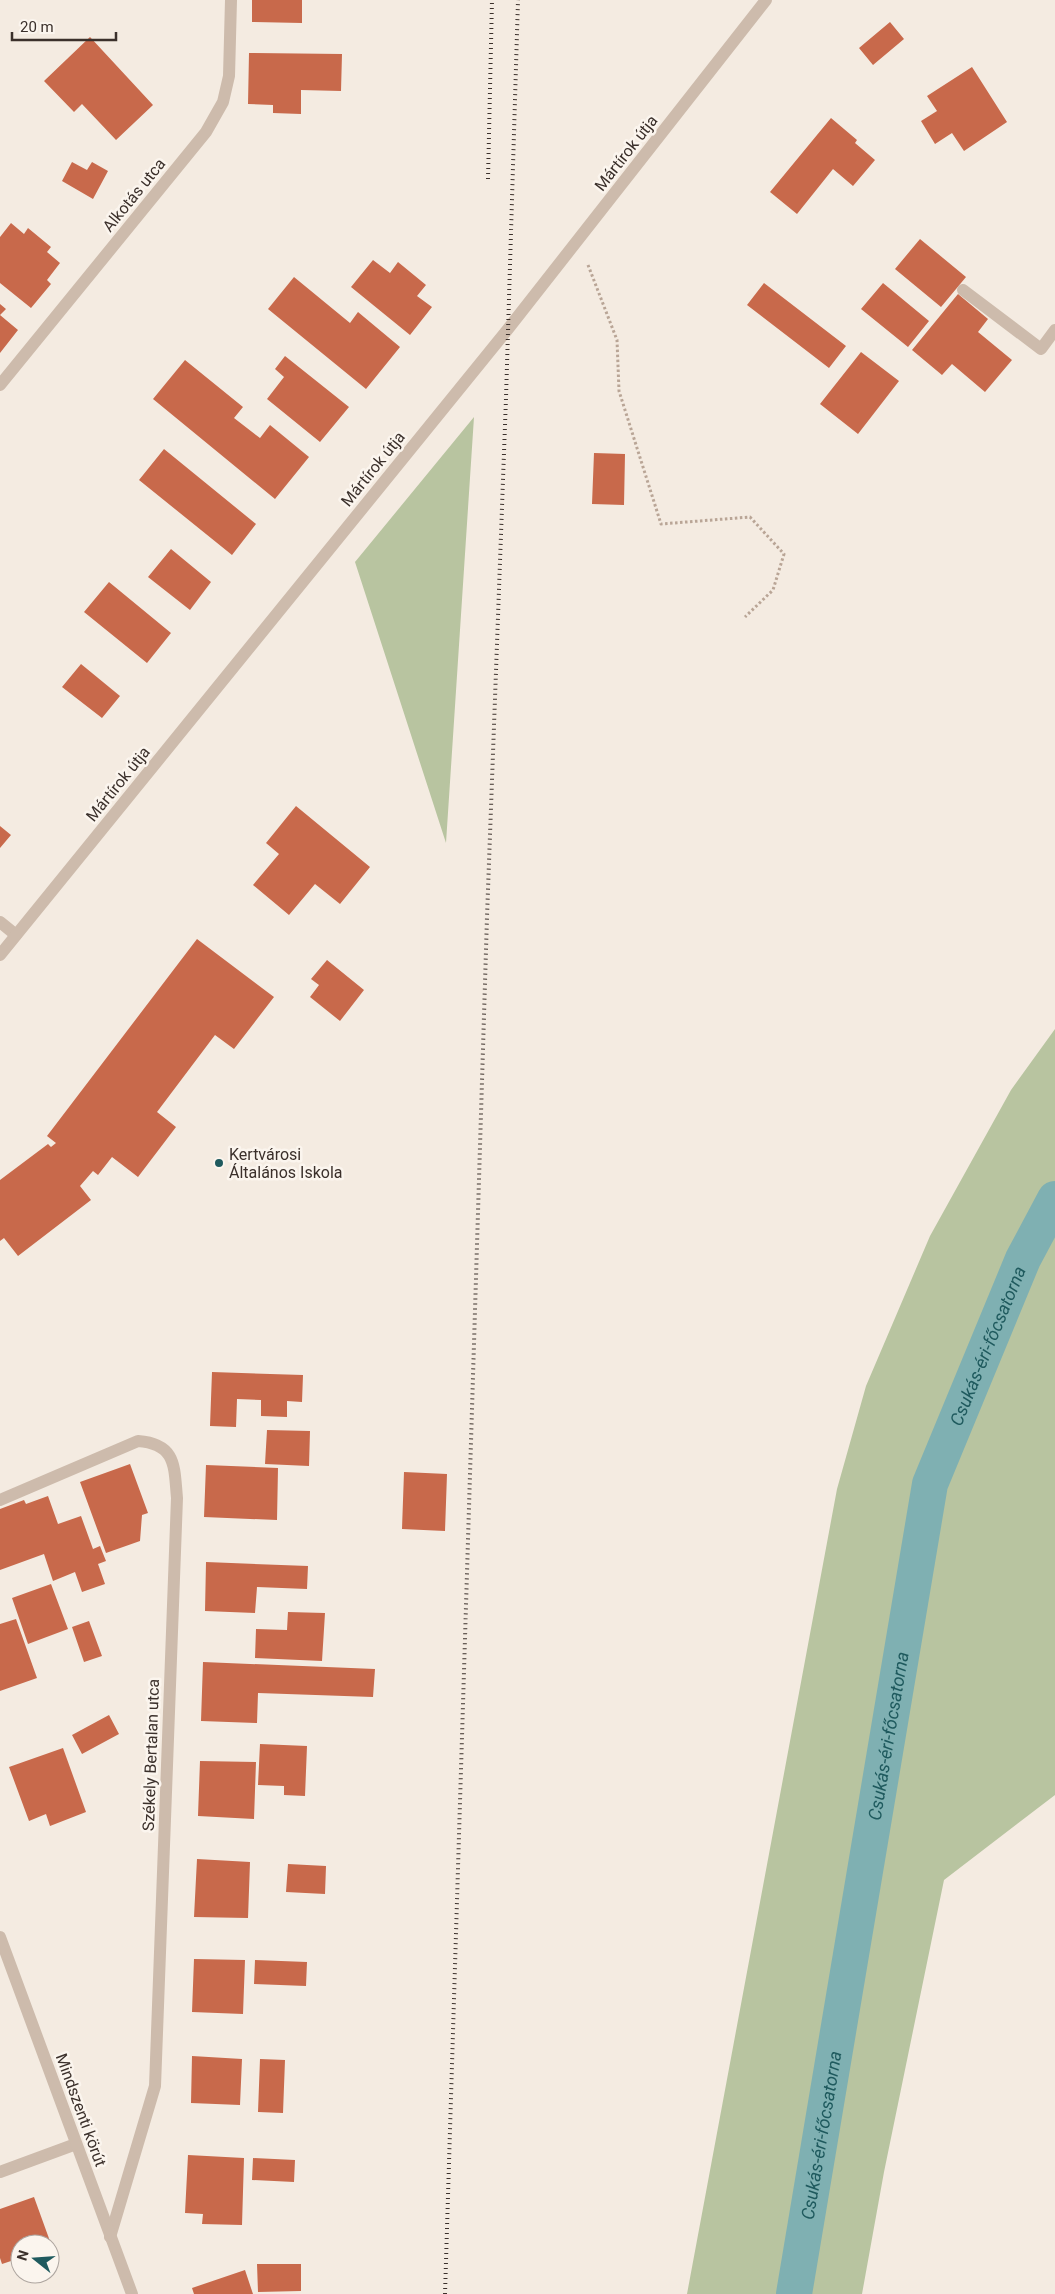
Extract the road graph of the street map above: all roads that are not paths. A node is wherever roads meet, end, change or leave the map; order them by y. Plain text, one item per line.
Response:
1 (231, 0) edge
2 (766, 0) edge
3 (963, 290) dead end
4 (1055, 330) edge
5 (0, 385) edge
6 (0, 922) edge
7 (16, 934) junction
8 (0, 955) edge
9 (0, 1500) edge
10 (0, 1937) edge
11 (76, 2144) junction
12 (0, 2172) edge
13 (110, 2237) junction
14 (132, 2294) edge

1 - 5 street, Alkotás utca
2 - 7 street, Mártírok útja
3 - 4 street
6 - 7 street
7 - 8 street, Mártírok útja
9 - 13 street, Székely Bertalan utca
10 - 11 street, Mindszenti körút
11 - 12 street
11 - 13 street, Mindszenti körút
13 - 14 street, Mindszenti körút

